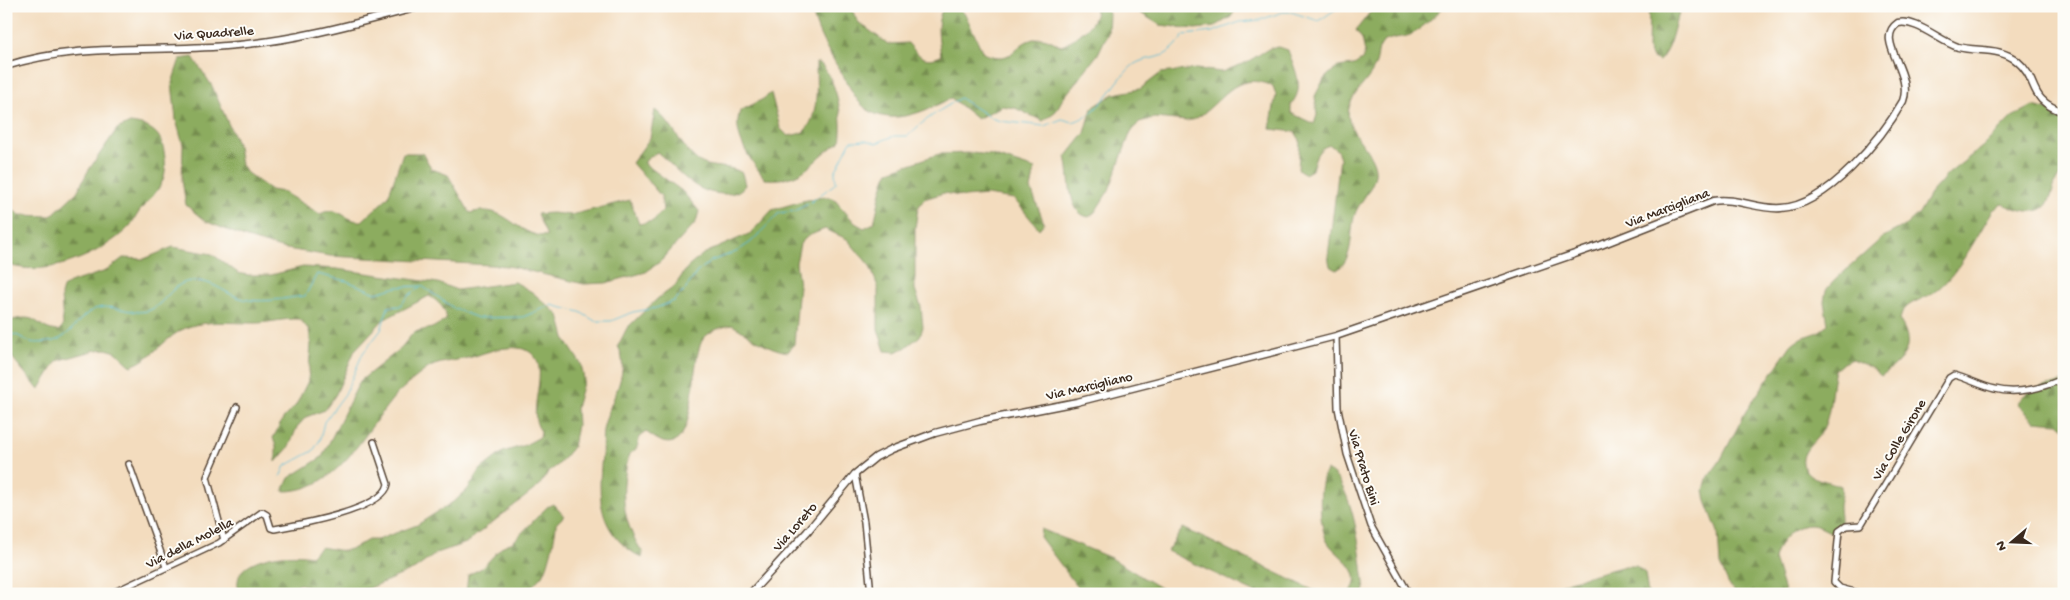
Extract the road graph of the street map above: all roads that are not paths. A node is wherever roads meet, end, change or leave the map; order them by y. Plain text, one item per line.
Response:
1 (422, 6) edge
2 (6, 66) edge
3 (2064, 112) edge
4 (1336, 336) junction
5 (2064, 378) edge
6 (236, 407) dead end
7 (374, 442) dead end
8 (129, 464) dead end
9 (855, 474) junction
10 (224, 540) junction
11 (166, 567) junction
12 (110, 594) edge
13 (750, 594) edge
14 (871, 594) edge
15 (1409, 594) edge
16 (1862, 594) edge

1 - 2 street, Via Quadrelle
3 - 4 street, Via Marcigliana
4 - 9 street, Via Marcigliano
4 - 15 street, Via Prato Bini
5 - 16 street, Via Colle Girone
6 - 10 street
7 - 10 street, Via della Molella
8 - 11 street
9 - 13 street, Via Loreto
9 - 14 street
10 - 11 street, Via della Molella
11 - 12 street, Via della Molella

